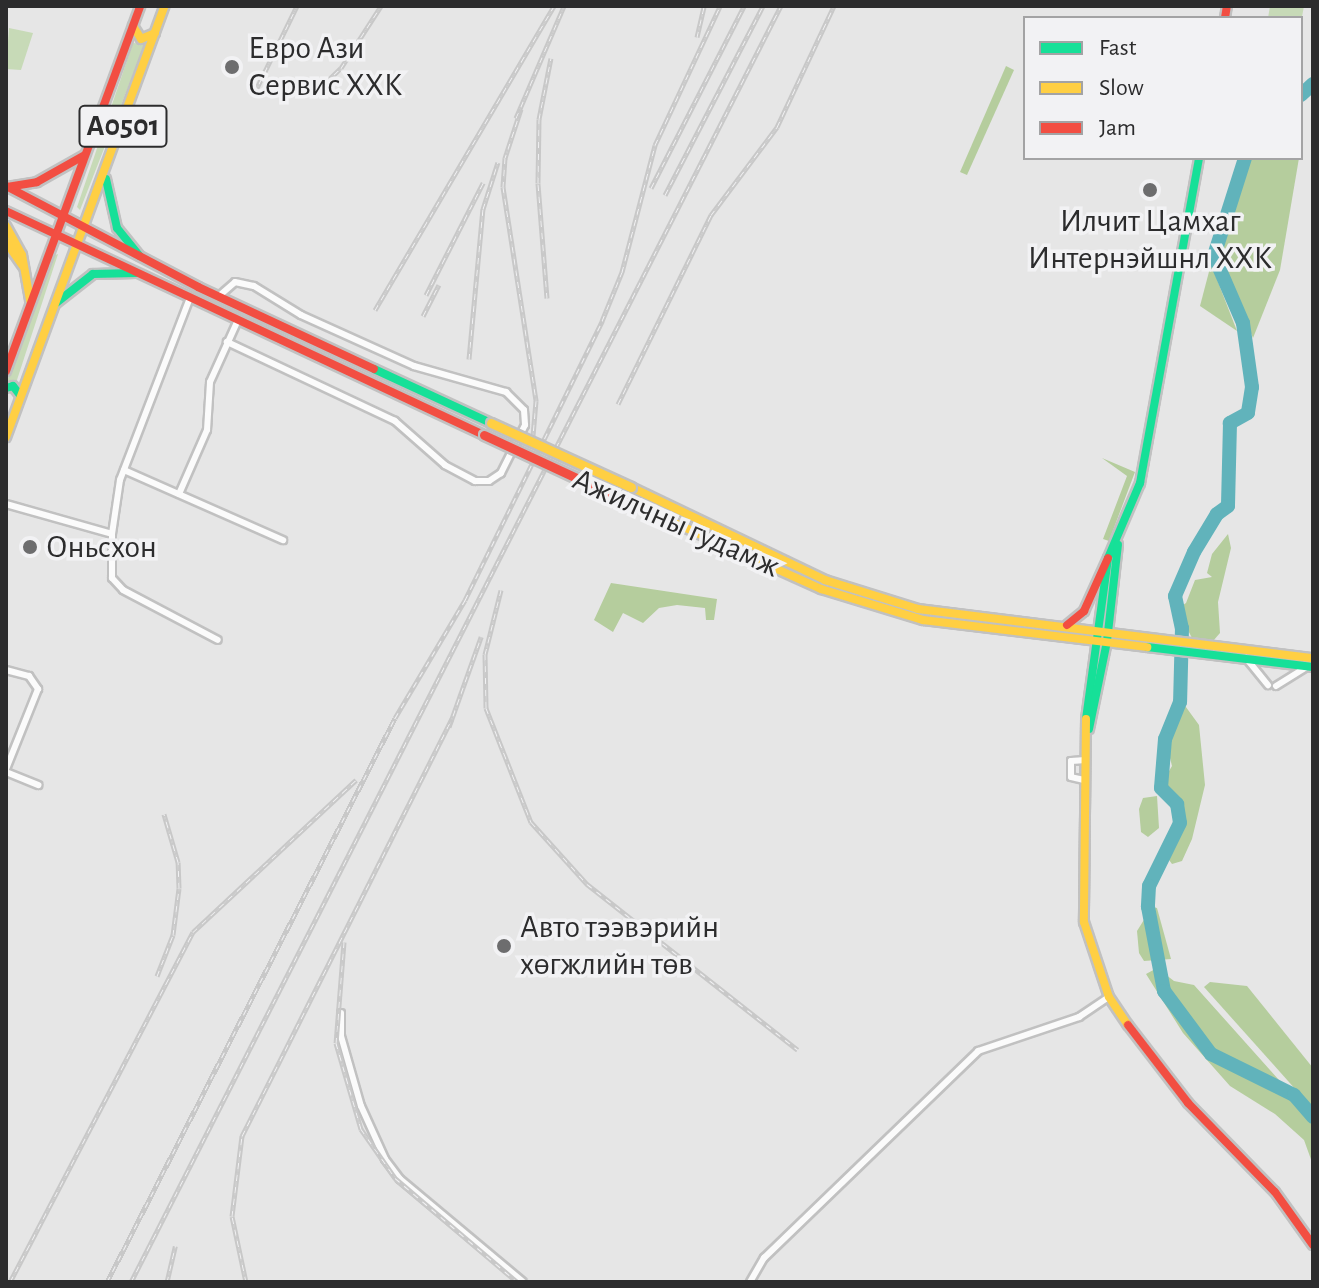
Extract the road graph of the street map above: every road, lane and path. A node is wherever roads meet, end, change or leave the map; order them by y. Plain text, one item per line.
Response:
1 (140, 6) edge
2 (165, 6) edge
3 (133, 26) junction
4 (155, 33) junction
5 (85, 155) junction
6 (1199, 160) edge
7 (106, 173) junction
8 (6, 186) edge
9 (6, 211) edge
10 (62, 216) junction
11 (6, 226) edge
12 (85, 228) junction
13 (55, 235) junction
14 (6, 242) edge
15 (79, 246) junction
16 (140, 256) junction
17 (25, 269) junction
18 (136, 273) junction
19 (219, 296) junction
20 (190, 298) junction
21 (30, 304) junction
22 (53, 306) junction
23 (238, 320) junction
24 (227, 342) junction
25 (6, 371) edge
26 (6, 388) edge
27 (20, 395) junction
28 (6, 437) edge
29 (124, 470) junction
30 (179, 494) junction
31 (6, 504) edge
32 (112, 534) junction
33 (1119, 536) junction
34 (283, 540) dead end
35 (1108, 558) junction
36 (853, 596) junction
37 (1065, 626) junction
38 (1096, 635) junction
39 (1108, 637) junction
40 (218, 640) dead end
41 (1151, 642) junction
42 (1246, 658) junction
43 (1311, 664) edge
44 (6, 670) edge
45 (1086, 739) junction
46 (6, 771) edge
47 (38, 785) dead end
48 (1109, 997) junction
49 (341, 1013) dead end
50 (1313, 1245) edge
51 (523, 1282) edge
52 (750, 1282) edge

1 - 3 main road, A0501
2 - 4 main road, A0501
3 - 4 main road
3 - 5 main road, A0501
4 - 7 main road, A0501
5 - 8 main road
5 - 10 main road, A0501
6 - 33 main road
7 - 12 main road, A0501
7 - 16 main road
8 - 10 main road, Ажилчны гудамж
9 - 13 main road, Ажилчны гудамж
10 - 12 main road, Ажилчны гудамж
10 - 13 main road, A0501
11 - 17 main road
12 - 15 main road, A0501
12 - 16 main road, Ажилчны гудамж
13 - 15 main road, Ажилчны гудамж
13 - 21 main road
14 - 17 main road
15 - 18 main road, Ажилчны гудамж
15 - 22 main road
16 - 19 main road, Ажилчны гудамж
17 - 21 main road
18 - 20 main road, Ажилчны гудамж
18 - 22 main road
19 - 24 street
19 - 36 main road, Ажилчны гудамж, bridge
20 - 23 main road, Ажилчны гудамж
20 - 29 street
21 - 25 main road
22 - 27 main road
23 - 24 street
23 - 36 main road, Ажилчны гудамж, bridge
24 - 30 street
26 - 27 main road
27 - 28 main road
29 - 30 street
29 - 32 street
30 - 34 street
31 - 32 street
32 - 40 street
33 - 35 main road
33 - 39 main road
35 - 37 main road
35 - 38 main road
36 - 37 main road, Ажилчны гудамж
36 - 38 main road, Ажилчны гудамж
37 - 38 main road, Ажилчны гудамж
38 - 39 main road, Ажилчны гудамж
38 - 45 main road
39 - 41 main road, Ажилчны гудамж
39 - 45 main road
41 - 42 main road, Ажилчны гудамж
41 - 43 main road, Ажилчны гудамж
42 - 43 main road, Ажилчны гудамж
42 - 43 street
44 - 46 street
45 - 48 main road
46 - 47 street
48 - 50 main road
48 - 52 street
49 - 51 street

